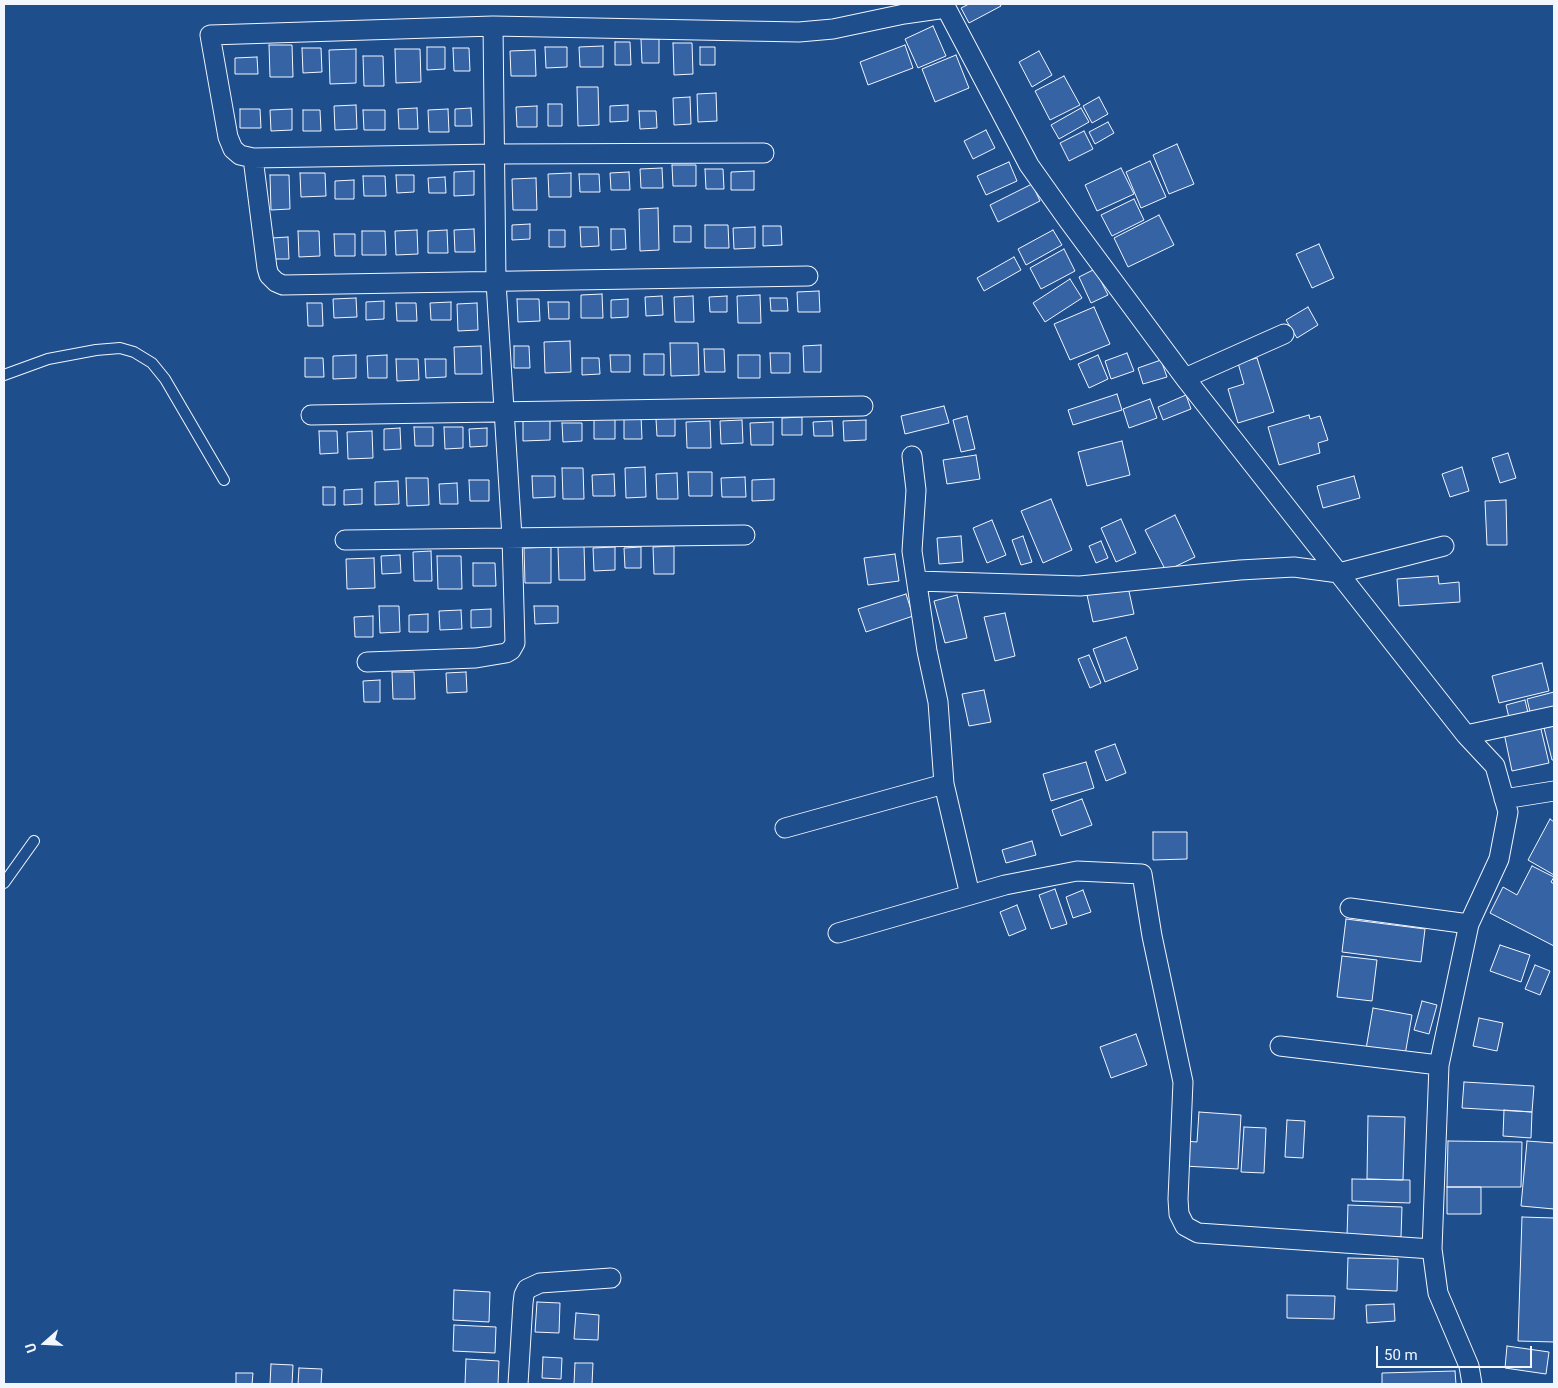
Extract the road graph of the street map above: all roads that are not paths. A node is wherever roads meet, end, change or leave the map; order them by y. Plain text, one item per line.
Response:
1 (945, 6) edge
2 (493, 26) junction
3 (764, 152) dead end
4 (495, 154) junction
5 (253, 158) junction
6 (808, 276) dead end
7 (496, 282) junction
8 (1284, 334) dead end
9 (4, 375) edge
10 (1186, 378) junction
11 (863, 406) dead end
12 (504, 412) junction
13 (311, 415) dead end
14 (912, 456) dead end
15 (224, 480) dead end
16 (746, 534) dead end
17 (512, 536) junction
18 (345, 540) dead end
19 (1444, 546) dead end
20 (1338, 572) junction
21 (917, 581) junction
22 (367, 662) dead end
23 (1554, 716) edge
24 (1466, 735) junction
25 (944, 784) junction
26 (1554, 791) edge
27 (1504, 799) junction
28 (785, 828) dead end
29 (34, 841) dead end
30 (4, 883) edge
31 (970, 895) junction
32 (1350, 908) dead end
33 (1469, 924) junction
34 (838, 933) dead end
35 (1280, 1046) dead end
36 (1439, 1065) junction
37 (1432, 1249) junction
38 (611, 1278) dead end
39 (518, 1384) edge
40 (1472, 1384) edge

1 - 2 street
1 - 10 street
2 - 4 street
2 - 5 street
3 - 4 street
4 - 5 street
4 - 7 street
5 - 7 street
6 - 7 street
7 - 12 street
8 - 10 street
9 - 15 lane
10 - 20 street
11 - 12 street
12 - 13 street
12 - 17 street
14 - 21 street
16 - 17 street
17 - 18 street
17 - 22 street
19 - 20 street
20 - 21 street
20 - 24 street
21 - 25 street
23 - 24 street
24 - 27 street
25 - 28 street
25 - 31 street
26 - 27 street
27 - 33 street
29 - 30 lane
31 - 34 street
31 - 37 street
32 - 33 street
33 - 36 street
35 - 36 street
36 - 37 street
37 - 40 street
38 - 39 street

